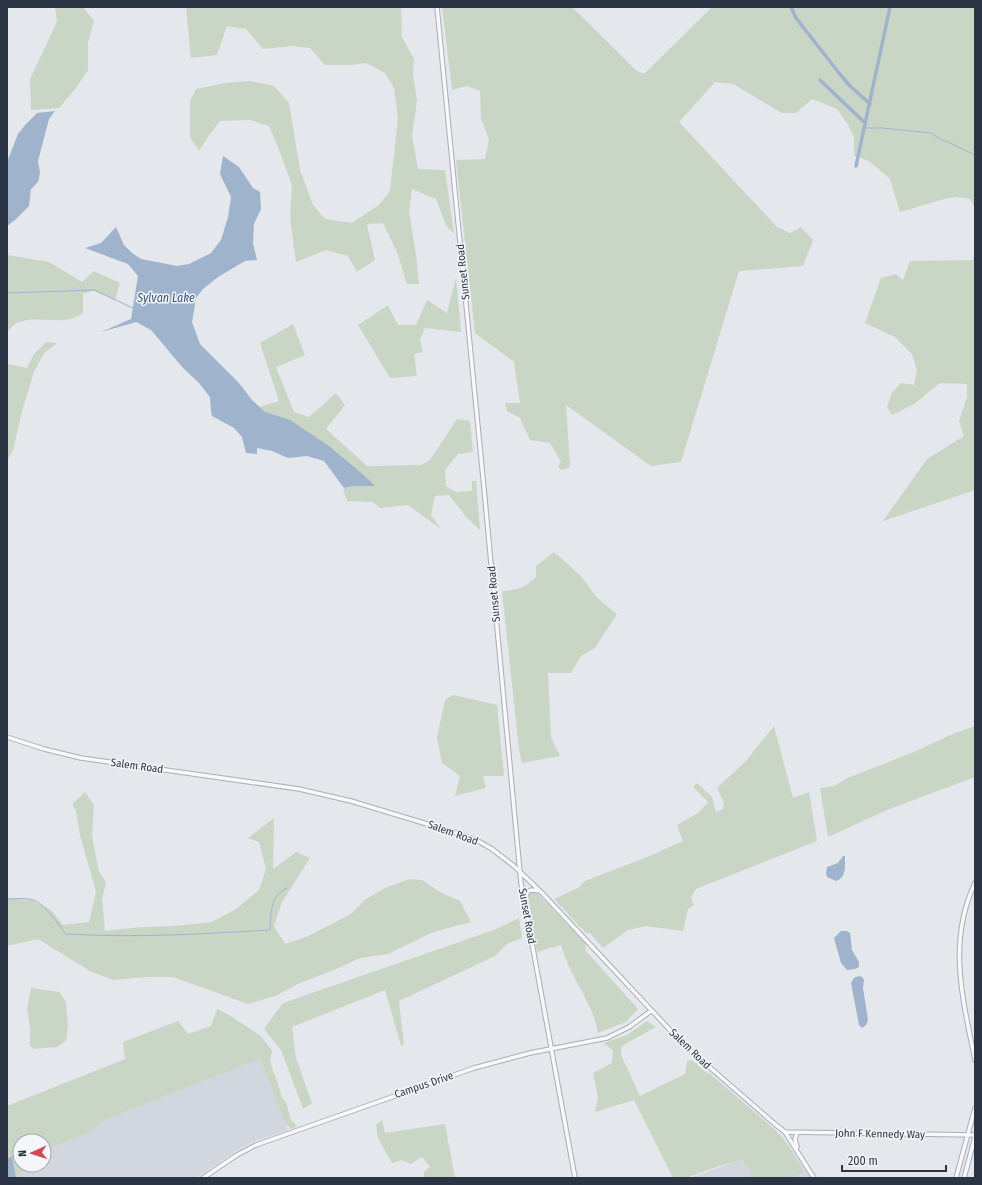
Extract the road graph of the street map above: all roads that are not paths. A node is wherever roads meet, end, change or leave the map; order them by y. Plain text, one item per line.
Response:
1 (437, 7) edge
2 (7, 737) edge
3 (520, 871) junction
4 (975, 883) edge
5 (540, 891) junction
6 (524, 901) junction
7 (652, 1010) junction
8 (551, 1049) junction
9 (975, 1060) edge
10 (975, 1108) edge
11 (785, 1132) junction
12 (797, 1134) junction
13 (968, 1135) junction
14 (975, 1136) edge
15 (801, 1157) junction
16 (203, 1178) edge
17 (574, 1178) edge
18 (814, 1178) edge
19 (956, 1178) edge
20 (964, 1178) edge

1 - 3 street, Sunset Road
2 - 3 street, Salem Road
3 - 5 street, Salem Road
3 - 6 street, Sunset Road
4 - 9 street
5 - 6 street
5 - 7 street, Salem Road
6 - 8 street, Sunset Road
7 - 8 street, Campus Drive
7 - 11 street, Salem Road
8 - 16 street, Campus Drive
8 - 17 street, Sunset Road
10 - 13 street
11 - 12 street, John F Kennedy Way
11 - 15 street, Salem Road
12 - 13 street, John F Kennedy Way
12 - 15 street
13 - 14 street, John F Kennedy Way
13 - 19 street
14 - 20 street
15 - 18 street, Salem Road

